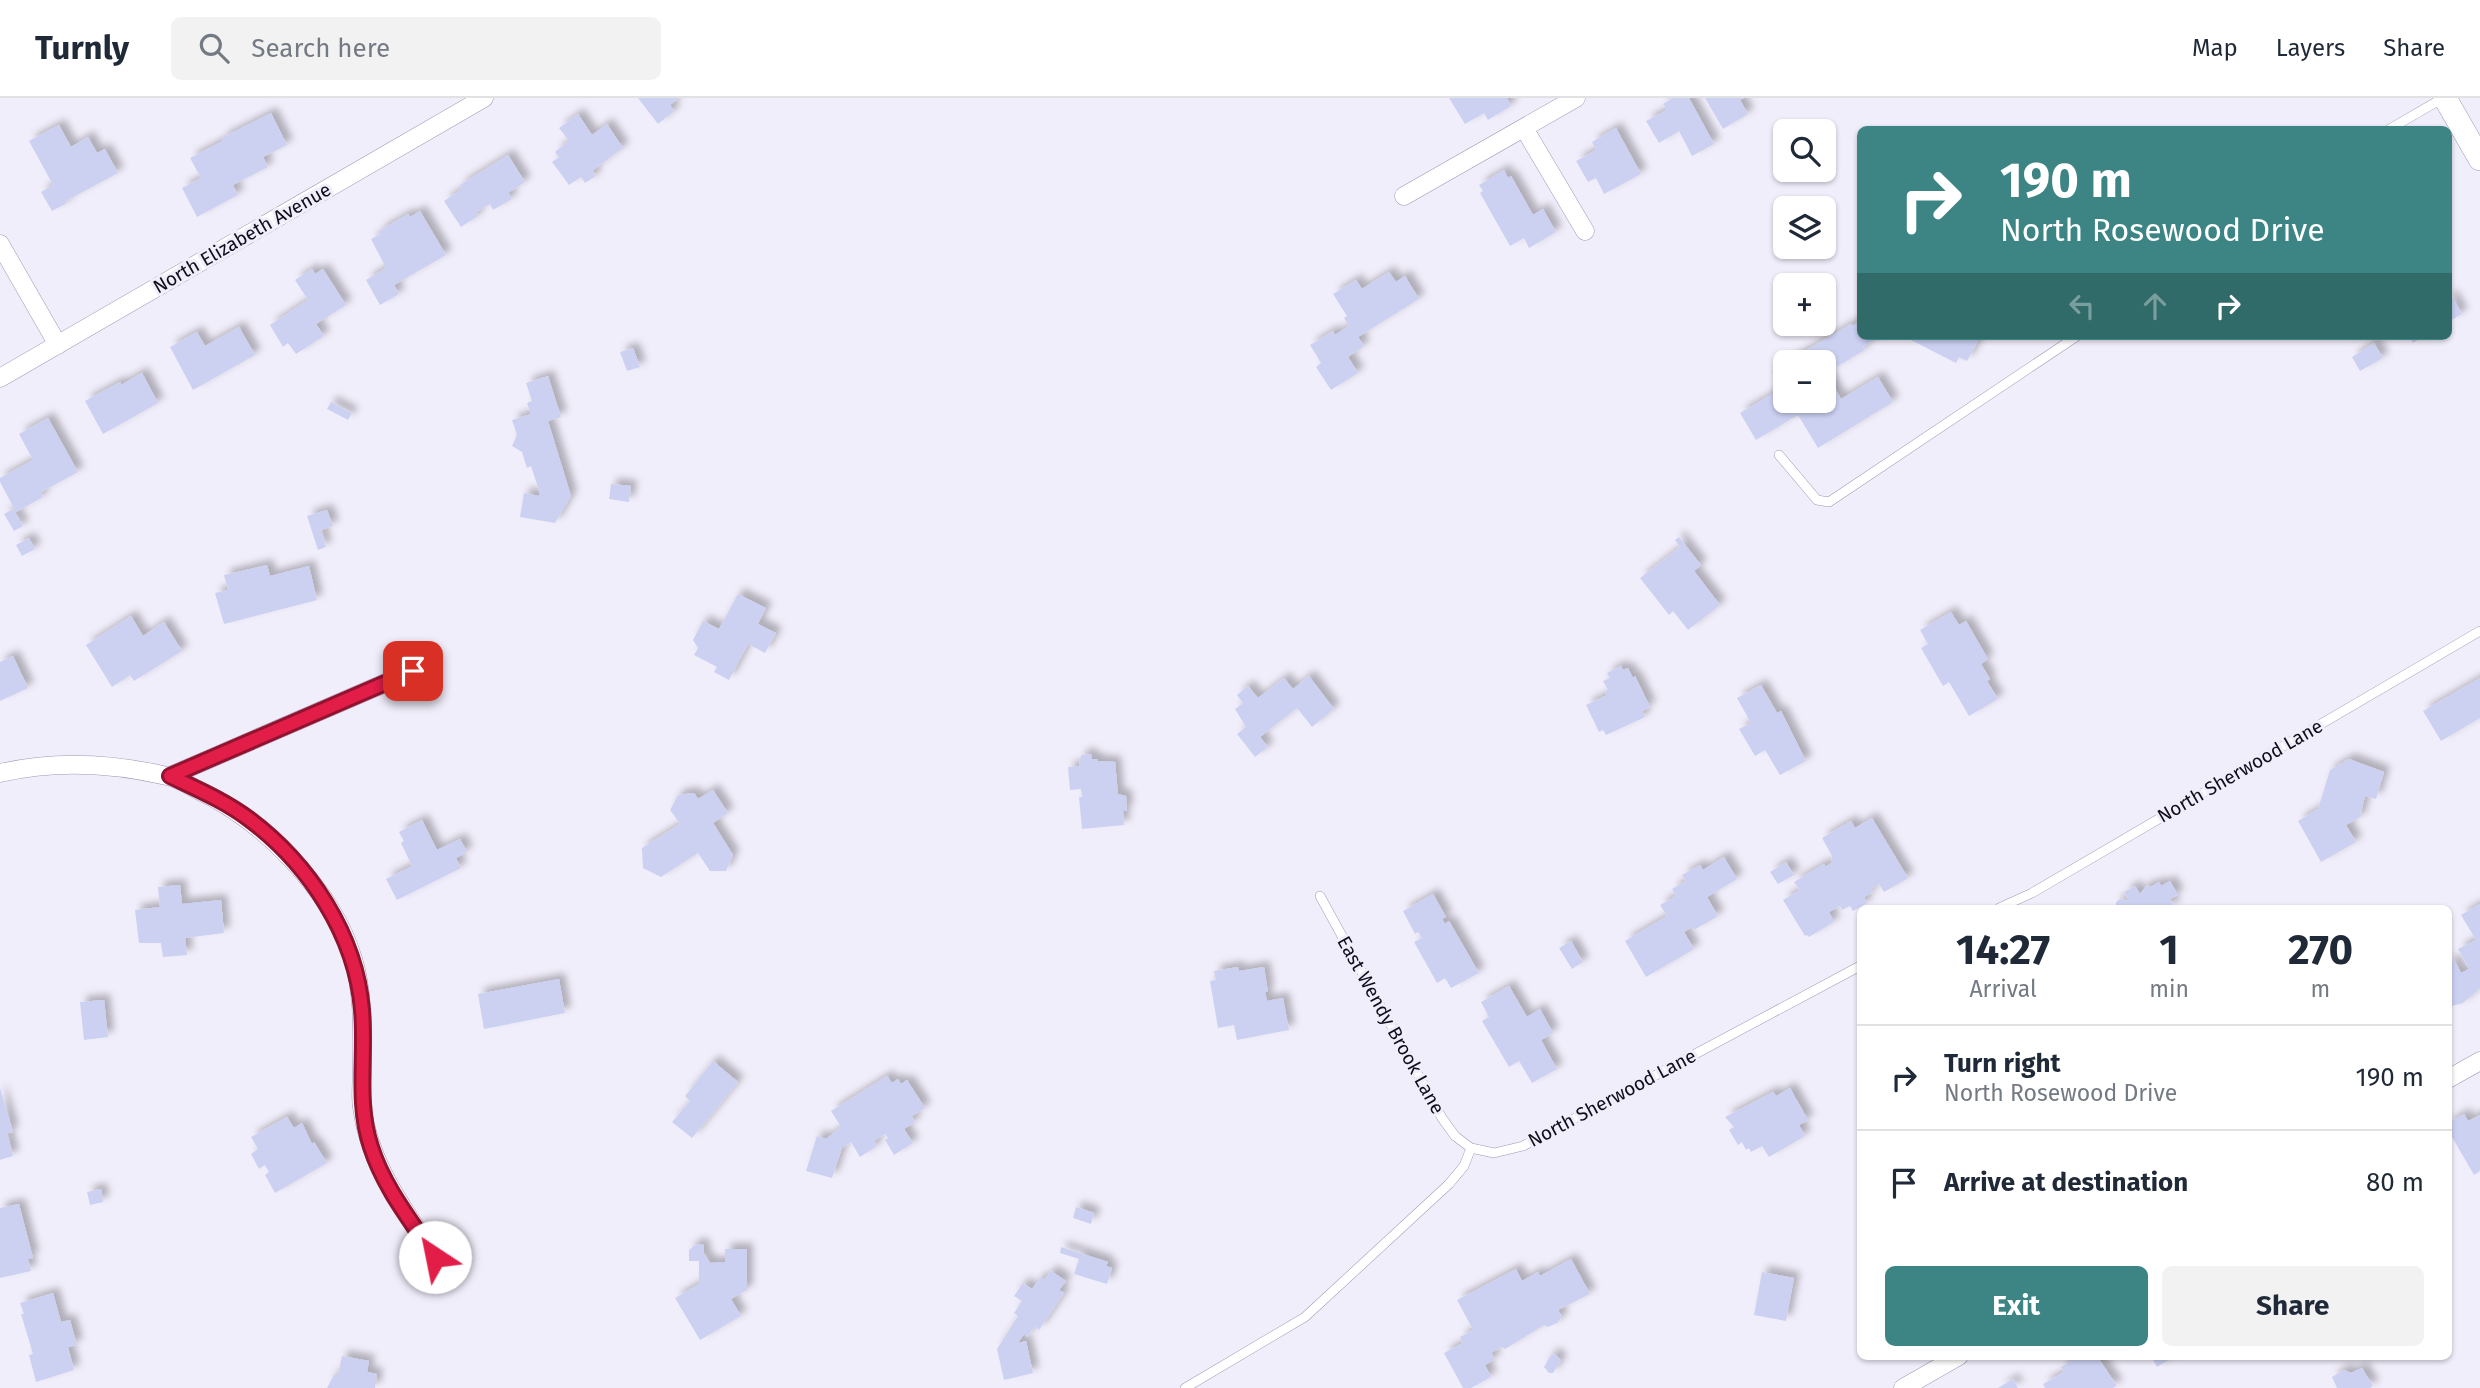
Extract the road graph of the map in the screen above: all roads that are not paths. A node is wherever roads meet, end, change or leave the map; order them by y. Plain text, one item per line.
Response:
1 (484, 98) edge
2 (1576, 98) edge
3 (2444, 98) edge
4 (2395, 126) edge
5 (1524, 128) junction
6 (2473, 132) edge
7 (2480, 159) edge
8 (1404, 196) dead end
9 (1585, 231) dead end
10 (0, 244) edge
11 (2071, 340) edge
12 (58, 345) junction
13 (0, 379) edge
14 (1779, 455) dead end
15 (2480, 631) edge
16 (413, 671) dead end
17 (0, 773) edge
18 (170, 776) junction
19 (1320, 896) dead end
20 (2006, 905) edge
21 (1857, 968) edge
22 (2480, 1061) edge
23 (2452, 1077) edge
24 (1471, 1148) junction
25 (435, 1257) dead end
26 (1952, 1360) edge
27 (1185, 1388) edge
28 (1903, 1388) edge

1 - 12 street, North Elizabeth Avenue
2 - 5 street
3 - 4 lane
3 - 6 street
5 - 8 street
5 - 9 street
6 - 7 street
10 - 12 street
11 - 14 lane
12 - 13 street, North Elizabeth Avenue
15 - 20 lane, North Sherwood Lane
16 - 18 street
17 - 18 street
18 - 25 street
19 - 24 lane, East Wendy Brook Lane
21 - 24 lane, North Sherwood Lane
22 - 23 street
24 - 27 lane
26 - 28 street

